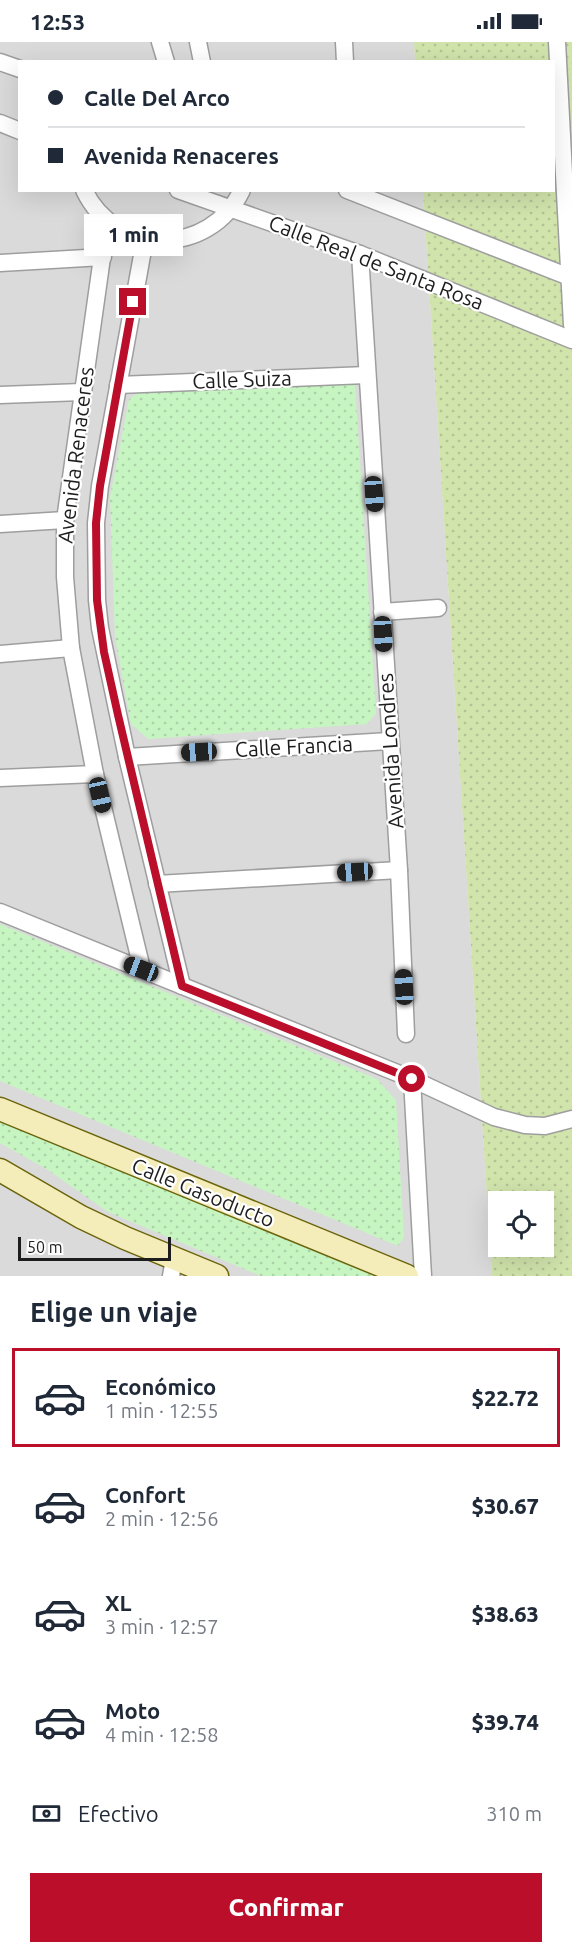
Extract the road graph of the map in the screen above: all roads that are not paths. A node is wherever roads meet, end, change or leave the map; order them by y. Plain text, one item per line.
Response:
1 (160, 42) edge
2 (198, 42) edge
3 (344, 42) edge
4 (557, 42) edge
5 (165, 60) edge
6 (202, 60) edge
7 (345, 60) edge
8 (0, 62) edge
9 (18, 68) edge
10 (0, 123) edge
11 (18, 130) edge
12 (85, 192) edge
13 (183, 192) edge
14 (241, 192) edge
15 (353, 192) edge
16 (230, 210) junction
17 (107, 222) junction
18 (145, 239) junction
19 (360, 254) junction
20 (103, 256) junction
21 (0, 263) edge
22 (571, 277) edge
23 (572, 324) edge
24 (572, 340) edge
25 (367, 375) junction
26 (118, 385) junction
27 (82, 392) junction
28 (0, 395) edge
29 (64, 520) junction
30 (0, 524) edge
31 (438, 608) dead end
32 (382, 612) junction
33 (71, 648) junction
34 (0, 654) edge
35 (389, 741) junction
36 (127, 757) junction
37 (95, 774) junction
38 (0, 778) edge
39 (399, 870) junction
40 (157, 884) junction
41 (0, 912) edge
42 (141, 969) junction
43 (182, 986) junction
44 (406, 1034) dead end
45 (412, 1079) junction
46 (0, 1109) edge
47 (572, 1119) edge
48 (0, 1170) edge
49 (172, 1267) edge
50 (208, 1274) edge
51 (407, 1276) edge
52 (423, 1276) edge

1 - 5 street
2 - 6 street
3 - 7 street
4 - 22 street
8 - 9 street
10 - 11 street
12 - 17 street
13 - 16 street, Calle Real de Santa Rosa
14 - 16 street
15 - 22 street
16 - 18 street
16 - 19 street, Calle Real de Santa Rosa
17 - 18 street
17 - 20 street, Avenida Renaceres
18 - 26 street, Avenida Renaceres
19 - 24 street, Calle Real de Santa Rosa
19 - 25 street, Avenida Londres
20 - 21 street
20 - 27 street, Avenida Renaceres
22 - 23 street
25 - 26 street, Calle Suiza
25 - 32 street, Avenida Londres
26 - 36 street, Avenida Renaceres
27 - 28 street
27 - 29 street, Avenida Renaceres
29 - 30 street
29 - 33 street, Avenida Renaceres
31 - 32 street
32 - 35 street, Avenida Londres
33 - 34 street
33 - 37 street, Avenida Renaceres
35 - 36 street, Calle Francia
35 - 39 street, Avenida Londres
36 - 40 street, Avenida Renaceres
37 - 38 street
37 - 42 street, Avenida Renaceres
39 - 40 street
39 - 44 street, Avenida Londres
40 - 43 street, Avenida Renaceres
41 - 42 street
42 - 43 street
43 - 45 street
45 - 47 street
45 - 52 street
46 - 51 street, Calle Gasoducto
48 - 49 street
49 - 50 street

